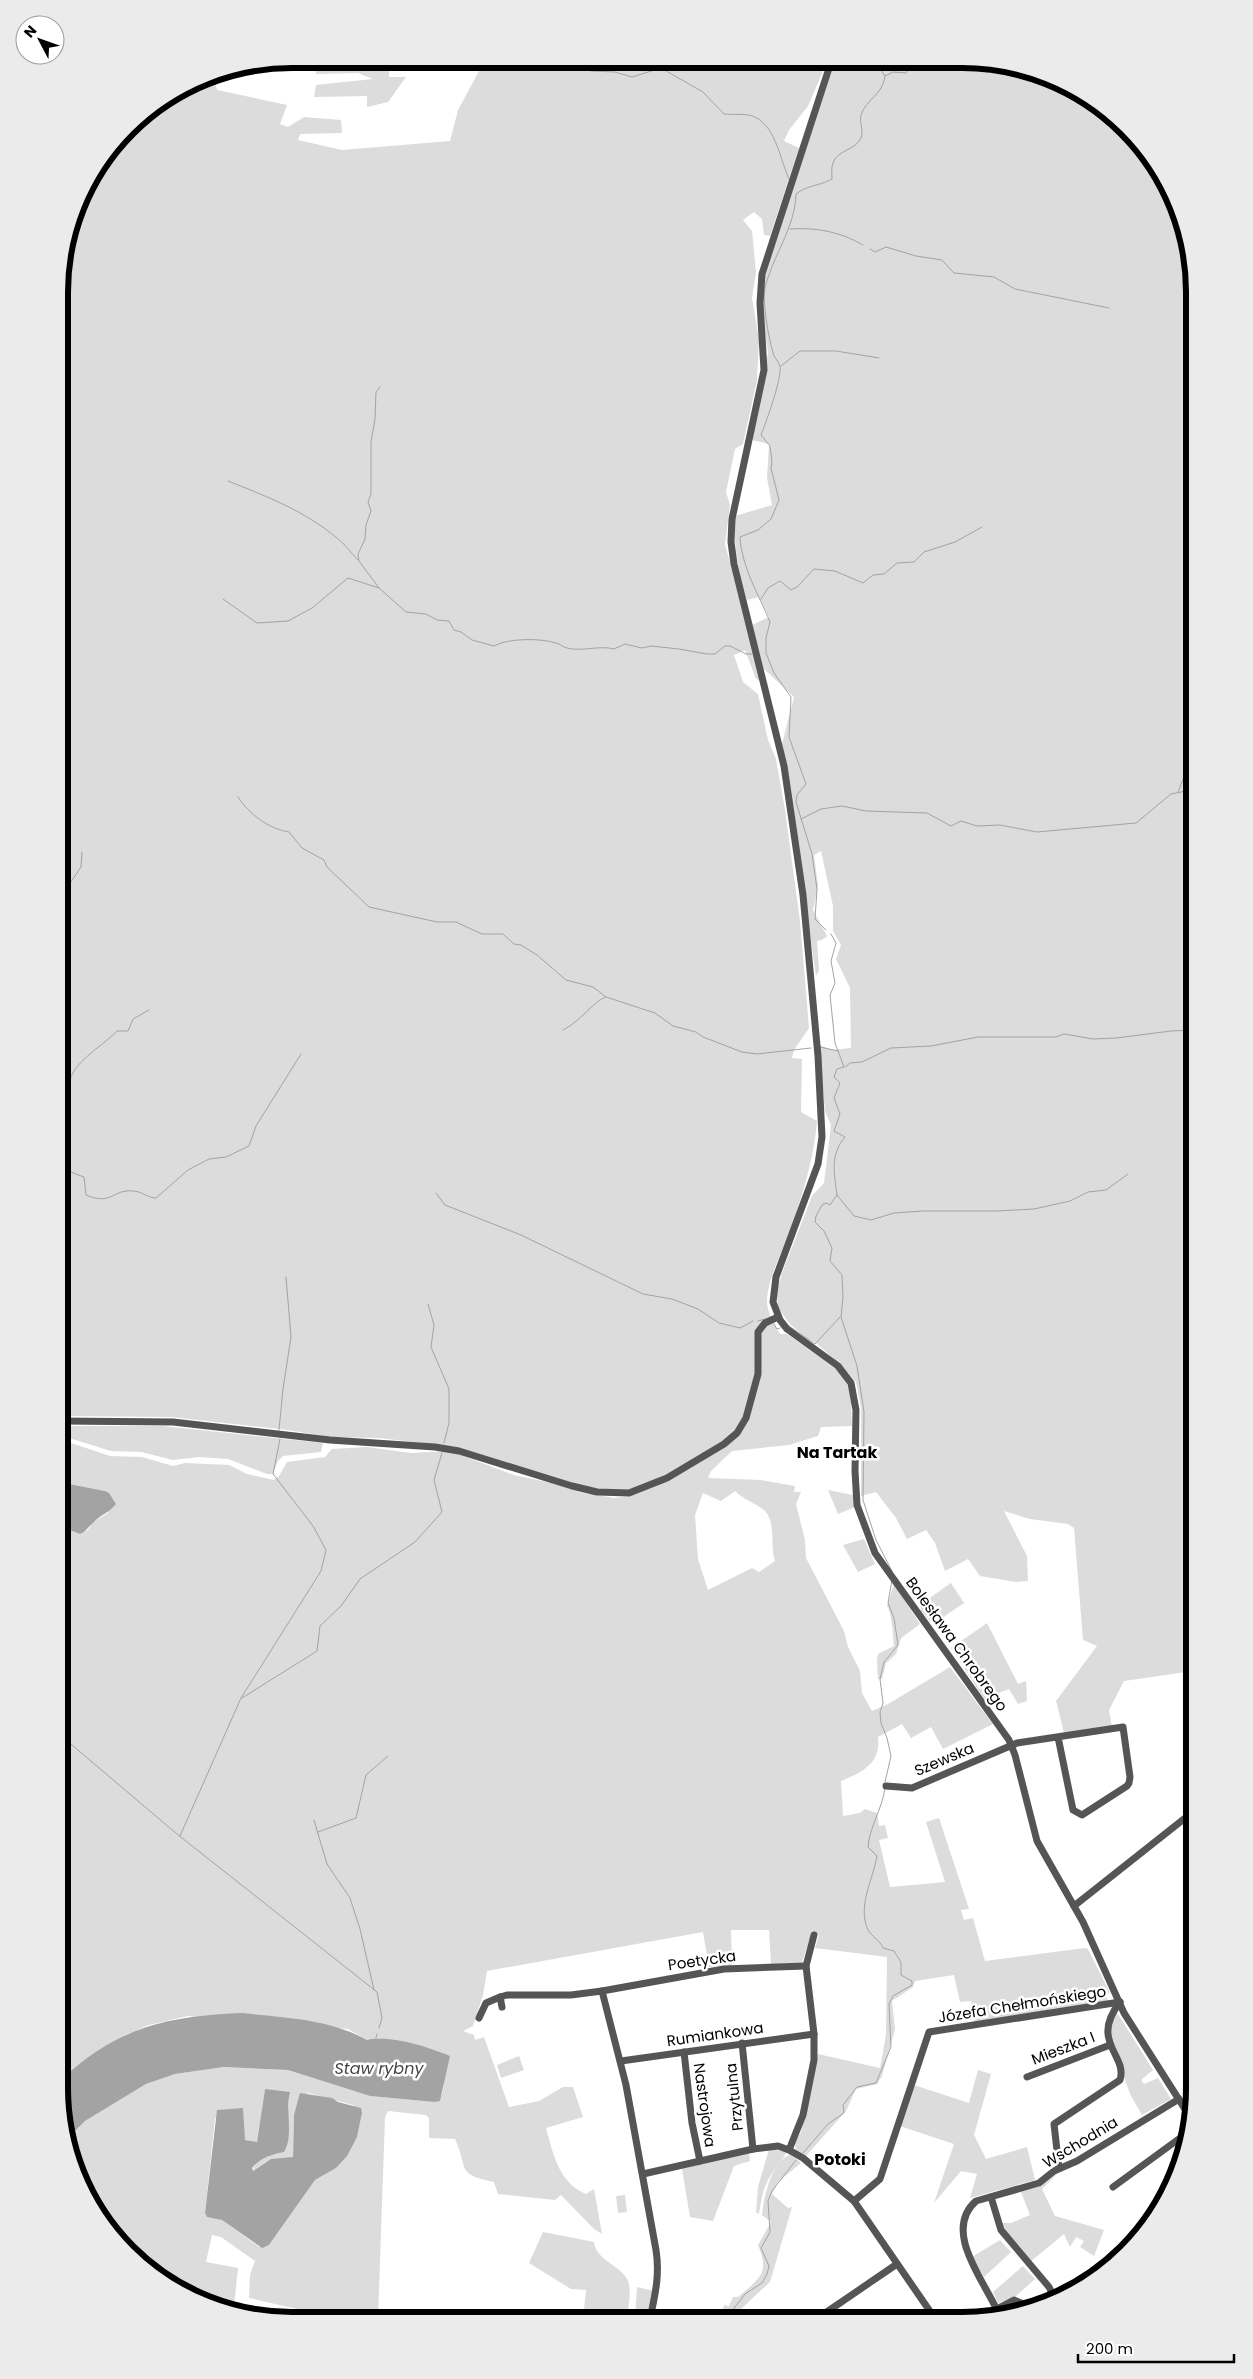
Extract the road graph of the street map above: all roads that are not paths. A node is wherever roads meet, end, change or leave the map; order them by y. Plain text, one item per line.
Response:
1 (829, 68) edge
2 (778, 1317) junction
3 (68, 1421) edge
4 (1058, 1737) junction
5 (1011, 1745) junction
6 (886, 1786) dead end
7 (1186, 1817) edge
8 (1074, 1906) junction
9 (814, 1934) dead end
10 (806, 1966) junction
11 (602, 1991) junction
12 (500, 1997) junction
13 (1120, 2002) junction
14 (502, 2006) dead end
15 (479, 2018) dead end
16 (814, 2034) junction
17 (742, 2043) junction
18 (1110, 2045) junction
19 (684, 2052) junction
20 (621, 2061) junction
21 (1027, 2077) dead end
22 (1179, 2099) junction
23 (1185, 2108) edge
24 (1180, 2138) edge
25 (753, 2149) junction
26 (789, 2150) junction
27 (700, 2161) junction
28 (1059, 2168) junction
29 (643, 2174) junction
30 (1113, 2187) dead end
31 (991, 2197) junction
32 (854, 2201) junction
33 (897, 2264) junction
34 (1051, 2292) edge
35 (1023, 2303) edge
36 (996, 2308) joint
37 (651, 2312) edge
38 (827, 2312) edge
39 (929, 2312) edge

1 - 2 street
2 - 3 street
2 - 5 street, Bolesława Chrobrego
4 - 4 street, Szewska
4 - 5 street, Szewska
5 - 6 street, Szewska
5 - 8 street, Bolesława Chrobrego
7 - 8 street
8 - 13 street, Bolesława Chrobrego
9 - 10 street
10 - 11 street, Poetycka
10 - 16 street
11 - 12 street, Poetycka
11 - 20 street
12 - 14 street
12 - 15 street
13 - 18 street
13 - 22 street, Bolesława Chrobrego
13 - 32 street, Józefa Chełmońskiego
16 - 17 street, Rumiankowa
16 - 26 street
17 - 19 street, Rumiankowa
17 - 25 street, Przytulna
18 - 21 street, Mieszka I
18 - 28 street
19 - 20 street, Rumiankowa
19 - 27 street, Nastrojowa
20 - 29 street
22 - 23 street, Bolesława Chrobrego
22 - 28 street, Wschodnia
24 - 30 street
25 - 26 street
25 - 27 street
26 - 32 street
27 - 29 street
28 - 31 street, Wschodnia
29 - 37 street
31 - 34 street
31 - 36 street, Wschodnia
32 - 33 street
33 - 38 street
33 - 39 street
35 - 36 street

